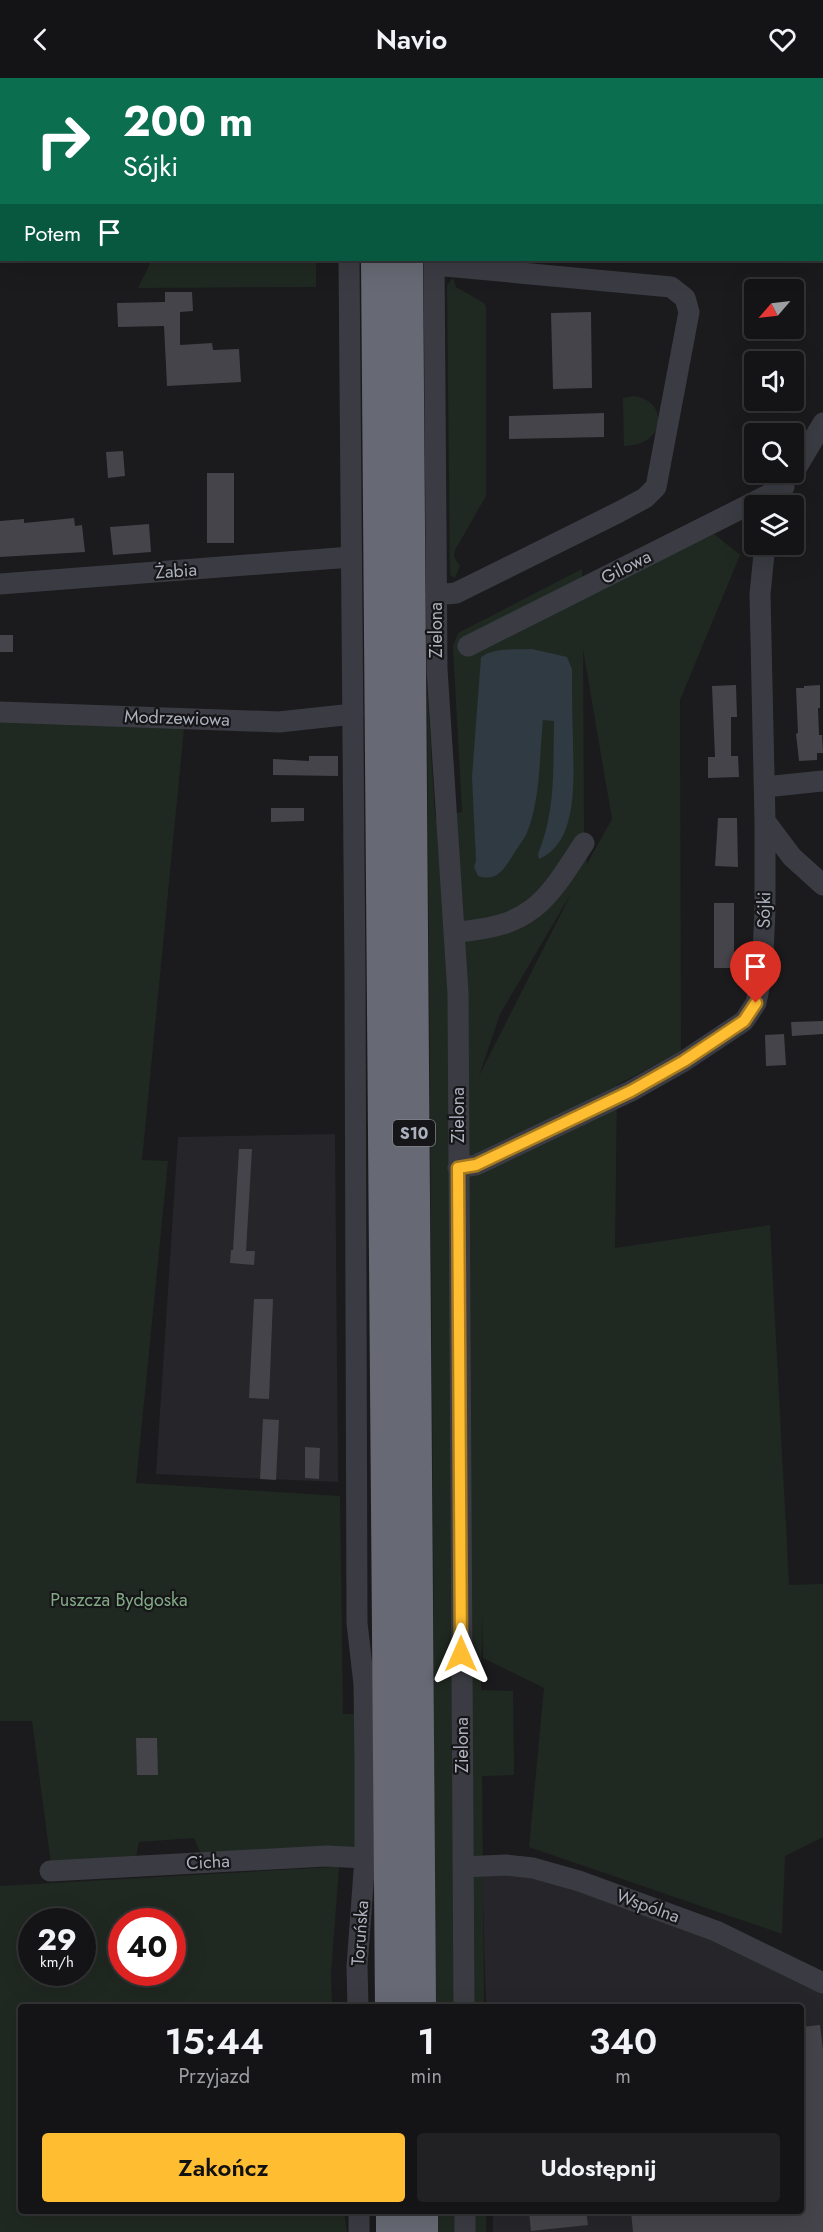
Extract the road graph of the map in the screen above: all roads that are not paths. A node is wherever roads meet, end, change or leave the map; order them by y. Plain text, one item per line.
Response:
1 (349, 261) edge
2 (377, 261) edge
3 (425, 261) edge
4 (823, 423) edge
5 (787, 484) edge
6 (764, 555) edge
7 (351, 557) junction
8 (0, 584) edge
9 (436, 595) junction
10 (468, 646) dead end
11 (0, 712) edge
12 (353, 714) junction
13 (823, 781) edge
14 (765, 787) junction
15 (765, 821) junction
16 (584, 843) dead end
17 (823, 885) edge
18 (455, 932) junction
19 (458, 1168) junction
20 (365, 1858) junction
21 (463, 1867) junction
22 (50, 1871) dead end
23 (823, 1983) edge
24 (358, 2004) edge
25 (391, 2004) edge
26 (420, 2004) edge
27 (464, 2004) edge
28 (359, 2214) edge
29 (392, 2214) edge
30 (422, 2214) edge
31 (465, 2214) edge
32 (359, 2232) edge
33 (392, 2232) edge
34 (422, 2232) edge
35 (465, 2232) edge

1 - 7 street
2 - 25 highway, S10
3 - 9 street, Zielona
3 - 9 street
3 - 26 highway, S10
4 - 5 street
5 - 10 street, Gilowa
6 - 14 street, Sójki
7 - 8 street, Żabia
7 - 12 street
9 - 18 street, Zielona
11 - 12 street, Modrzewiowa
12 - 20 street
13 - 14 street
14 - 15 street, Sójki
15 - 17 street
15 - 19 street, Sójki
16 - 18 street
18 - 19 street, Zielona
19 - 21 street, Zielona
20 - 22 street, Cicha
20 - 24 street, Toruńska
21 - 23 street, Wspólna
21 - 27 street, Zielona
28 - 32 street
29 - 33 highway
30 - 34 highway
31 - 35 street

